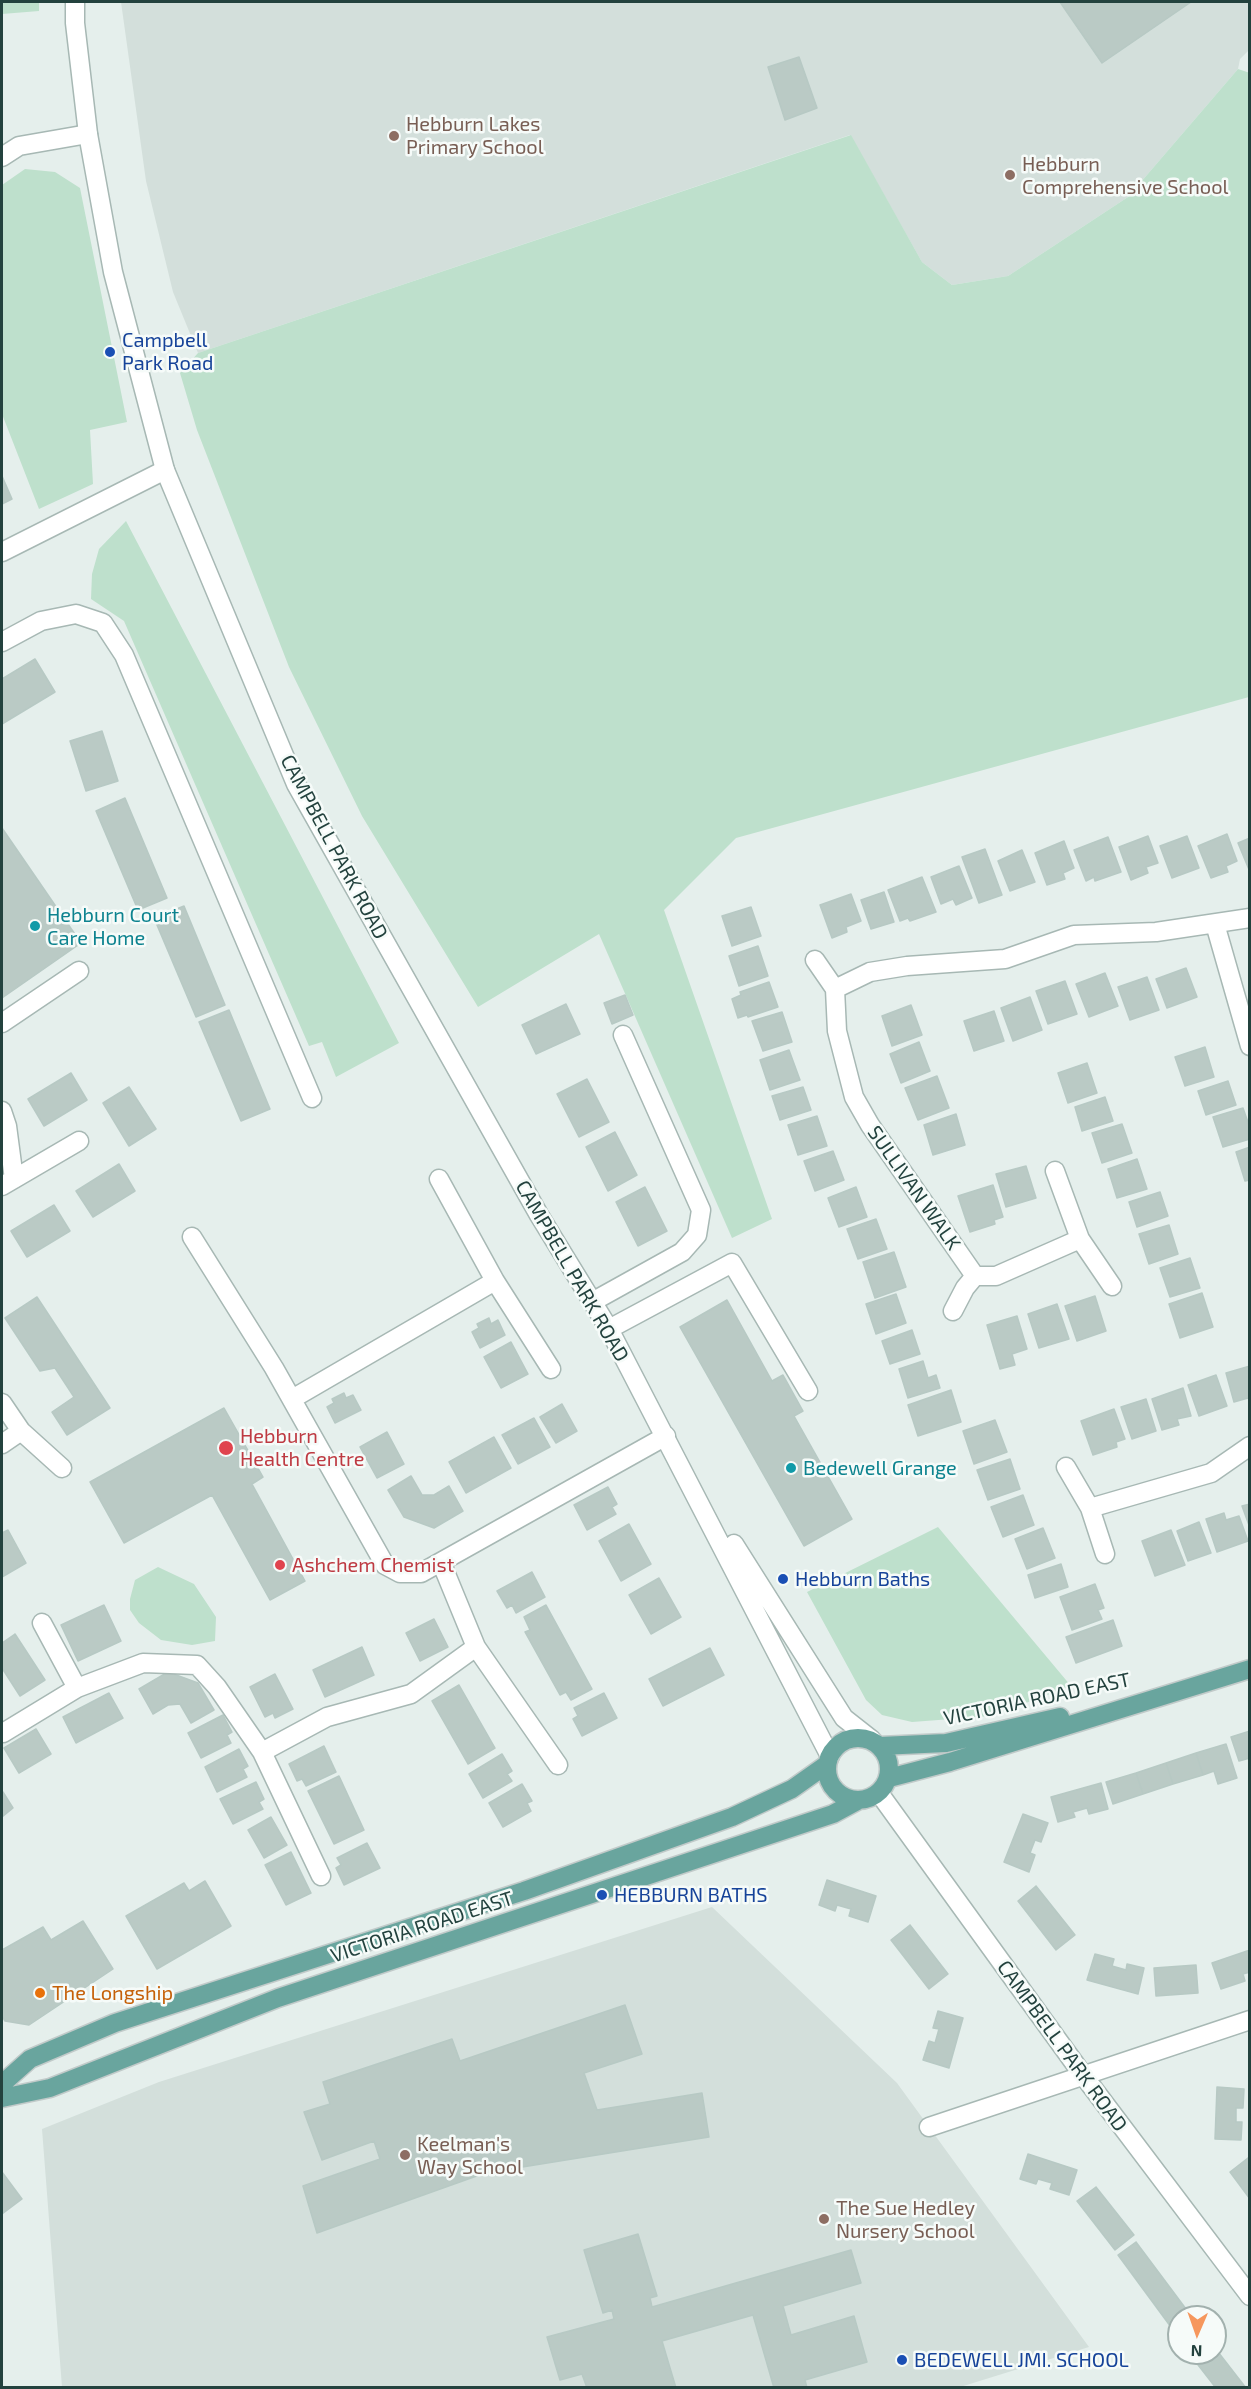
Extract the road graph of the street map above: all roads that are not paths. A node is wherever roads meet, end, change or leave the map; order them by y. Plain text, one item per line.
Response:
1 (75, 2) edge
2 (88, 134) junction
3 (2, 158) edge
4 (165, 470) junction
5 (2, 552) edge
6 (2, 642) edge
7 (1250, 918) edge
8 (1215, 924) junction
9 (815, 960) dead end
10 (79, 971) dead end
11 (835, 989) junction
12 (2, 1023) edge
13 (623, 1035) dead end
14 (1250, 1046) edge
15 (312, 1098) dead end
16 (2, 1111) edge
17 (79, 1141) dead end
18 (1055, 1171) dead end
19 (439, 1179) dead end
20 (8, 1182) edge
21 (192, 1237) dead end
22 (1080, 1239) junction
23 (975, 1276) junction
24 (495, 1281) junction
25 (1112, 1286) dead end
26 (592, 1302) junction
27 (953, 1311) dead end
28 (609, 1329) junction
29 (551, 1369) dead end
30 (808, 1391) dead end
31 (292, 1399) junction
32 (2, 1403) edge
33 (21, 1431) junction
34 (666, 1436) junction
35 (2, 1444) edge
36 (1250, 1446) edge
37 (1066, 1467) dead end
38 (62, 1468) dead end
39 (1089, 1508) junction
40 (1105, 1554) dead end
41 (441, 1562) junction
42 (42, 1623) dead end
43 (476, 1647) junction
44 (1250, 1670) edge
45 (1202, 1685) junction
46 (77, 1688) junction
47 (3, 1732) dead end
48 (876, 1743) junction
49 (261, 1752) junction
50 (828, 1760) junction
51 (558, 1765) dead end
52 (884, 1786) junction
53 (859, 1800) junction
54 (321, 1876) dead end
55 (1250, 2020) edge
56 (1083, 2075) junction
57 (2, 2084) edge
58 (2, 2098) edge
59 (929, 2127) dead end
60 (1250, 2296) edge

1 - 2 street, CAMPBELL PARK ROAD
2 - 3 street
2 - 4 street, CAMPBELL PARK ROAD
4 - 5 street
4 - 26 street, CAMPBELL PARK ROAD
6 - 15 street
7 - 8 street
8 - 11 street
8 - 14 street
9 - 11 street
10 - 12 street
11 - 23 street, SULLIVAN WALK
13 - 26 street
16 - 20 street
17 - 20 street
18 - 22 street
19 - 24 street
21 - 31 street
22 - 23 street
22 - 25 street
23 - 27 street
24 - 29 street
24 - 31 street
26 - 28 street, CAMPBELL PARK ROAD
28 - 30 street
28 - 34 street, CAMPBELL PARK ROAD
31 - 41 street
32 - 33 street
33 - 35 street
33 - 38 street
34 - 41 street
34 - 48 street, CAMPBELL PARK ROAD
34 - 50 street, CAMPBELL PARK ROAD
36 - 39 street
37 - 39 street
39 - 40 street
41 - 43 street
42 - 46 street
43 - 49 street
43 - 51 street
44 - 45 main road, VICTORIA ROAD EAST
45 - 48 main road, VICTORIA ROAD EAST
45 - 52 main road, VICTORIA ROAD EAST
46 - 47 street
46 - 49 street
48 - 50 main road
48 - 52 main road
49 - 54 street
50 - 53 main road
50 - 57 main road, VICTORIA ROAD EAST
52 - 53 main road
52 - 56 street, CAMPBELL PARK ROAD
53 - 58 main road, VICTORIA ROAD EAST
55 - 56 street
56 - 59 street
56 - 60 street, CAMPBELL PARK ROAD

